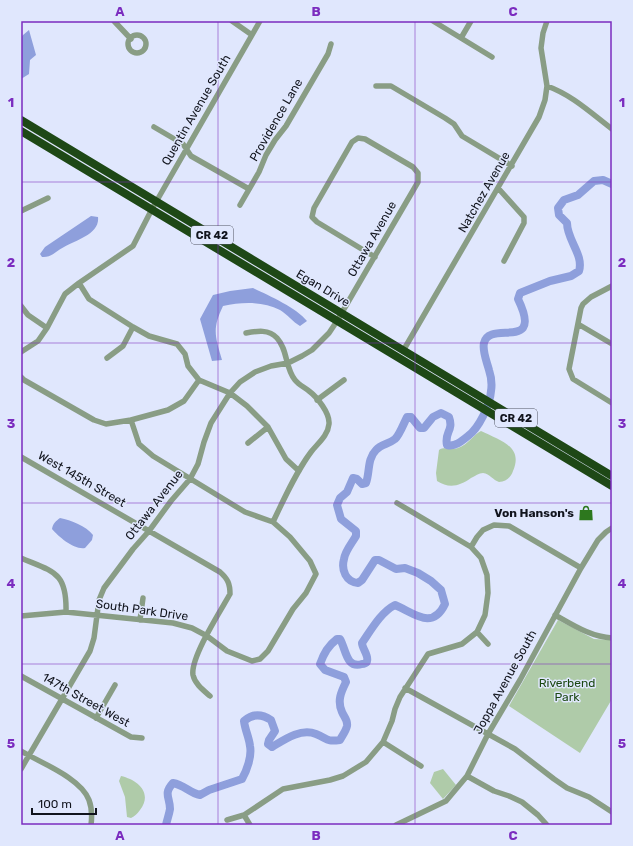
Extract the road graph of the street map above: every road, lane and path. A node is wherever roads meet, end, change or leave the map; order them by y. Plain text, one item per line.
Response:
1 (114, 21) edge
2 (232, 21) edge
3 (260, 21) edge
4 (432, 21) edge
5 (471, 21) edge
6 (547, 21) edge
7 (252, 34) junction
8 (461, 38) junction
9 (131, 39) dead end
10 (331, 44) dead end
11 (492, 56) dead end
12 (376, 86) dead end
13 (547, 86) junction
14 (21, 120) edge
15 (154, 127) dead end
16 (612, 129) edge
17 (21, 130) edge
18 (186, 149) junction
19 (512, 166) junction
20 (498, 188) junction
21 (249, 189) junction
22 (48, 198) dead end
23 (156, 202) junction
24 (240, 206) dead end
25 (152, 209) junction
26 (21, 211) edge
27 (375, 257) junction
28 (504, 261) dead end
29 (79, 283) junction
30 (612, 286) edge
31 (21, 306) edge
32 (341, 313) junction
33 (337, 321) junction
34 (578, 324) junction
35 (133, 327) junction
36 (47, 328) junction
37 (246, 333) dead end
38 (612, 344) edge
39 (403, 351) junction
40 (21, 352) edge
41 (107, 358) dead end
42 (288, 363) junction
43 (21, 377) edge
44 (199, 380) junction
45 (344, 380) dead end
46 (230, 393) junction
47 (317, 400) junction
48 (612, 403) edge
49 (130, 420) junction
50 (268, 427) junction
51 (248, 443) dead end
52 (21, 457) edge
53 (299, 471) junction
54 (612, 476) edge
55 (190, 479) junction
56 (612, 486) edge
57 (396, 503) dead end
58 (273, 522) junction
59 (612, 528) edge
60 (149, 531) junction
61 (471, 547) junction
62 (21, 558) edge
63 (581, 568) junction
64 (143, 598) dead end
65 (66, 612) junction
66 (97, 615) junction
67 (555, 615) junction
68 (21, 616) edge
69 (140, 620) junction
70 (476, 632) junction
71 (207, 636) junction
72 (612, 638) edge
73 (488, 644) dead end
74 (21, 676) edge
75 (115, 685) dead end
76 (406, 688) junction
77 (210, 696) dead end
78 (61, 699) junction
79 (96, 718) junction
80 (488, 734) junction
81 (142, 738) dead end
82 (383, 742) junction
83 (21, 751) edge
84 (28, 755) junction
85 (421, 766) dead end
86 (21, 769) edge
87 (467, 776) junction
88 (612, 812) edge
89 (244, 815) junction
90 (227, 820) dead end
91 (91, 825) edge
92 (250, 825) edge
93 (396, 825) edge
94 (547, 825) edge

1 - 9 street
2 - 7 street
3 - 7 street, Quentin Avenue South
4 - 8 street
5 - 8 street
6 - 13 street, Natchez Avenue
7 - 18 street, Quentin Avenue South
8 - 11 street
10 - 21 street, Providence Lane
12 - 19 street
13 - 16 street
13 - 19 street, Natchez Avenue
14 - 23 highway, Egan Drive / CR 42
15 - 18 street
17 - 25 highway, Egan Drive / CR 42
18 - 21 street
18 - 23 street, Quentin Avenue South
19 - 20 street, Natchez Avenue
20 - 28 street
20 - 39 street, Natchez Avenue
21 - 24 street, Providence Lane
22 - 26 street
23 - 25 street, Quentin Avenue South
23 - 32 highway, Egan Drive / CR 42
25 - 29 street, Quentin Avenue South
25 - 33 highway, Egan Drive / CR 42
27 - 27 street, Ottawa Avenue
27 - 32 street, Ottawa Avenue
29 - 35 street
29 - 36 street, Quentin Avenue South
30 - 34 street
31 - 36 street
32 - 33 street, Ottawa Avenue
32 - 39 highway, Egan Drive / CR 42
33 - 42 street, Ottawa Avenue
33 - 56 highway, Egan Drive / CR 42
34 - 38 street
34 - 48 street
35 - 41 street
35 - 44 street
36 - 40 street, Quentin Avenue South
37 - 42 street
39 - 54 highway, Egan Drive / CR 42
42 - 46 street, Ottawa Avenue
42 - 47 street
43 - 49 street
44 - 46 street
44 - 49 street
45 - 47 street
46 - 50 street
46 - 55 street, Ottawa Avenue
47 - 53 street
49 - 55 street
50 - 51 street
50 - 53 street
52 - 60 street, West 145th Street
53 - 58 street
55 - 58 street
55 - 60 street, Ottawa Avenue
57 - 61 street
58 - 71 street, South Park Drive
59 - 63 street, Joppa Avenue South
60 - 66 street, Ottawa Avenue
60 - 71 street, West 145th Street
61 - 63 street
61 - 70 street
62 - 65 street
63 - 67 street, Joppa Avenue South
64 - 69 street
65 - 66 street, South Park Drive
65 - 68 street, South Park Drive
66 - 69 street, South Park Drive
66 - 78 street, Ottawa Avenue
67 - 72 street
67 - 80 street, Joppa Avenue South
69 - 71 street, South Park Drive
70 - 73 street
70 - 76 street
71 - 77 street
74 - 78 street, 147th Street West
75 - 79 street
76 - 80 street
76 - 82 street
78 - 79 street, 147th Street West
78 - 84 street, Ottawa Avenue
79 - 81 street, 147th Street West
80 - 87 street, Joppa Avenue South
80 - 88 street
82 - 85 street
82 - 89 street
83 - 84 street
84 - 86 street, Ottawa Avenue
84 - 91 street
87 - 93 street, Joppa Avenue South
87 - 94 street
89 - 90 street
89 - 92 street

